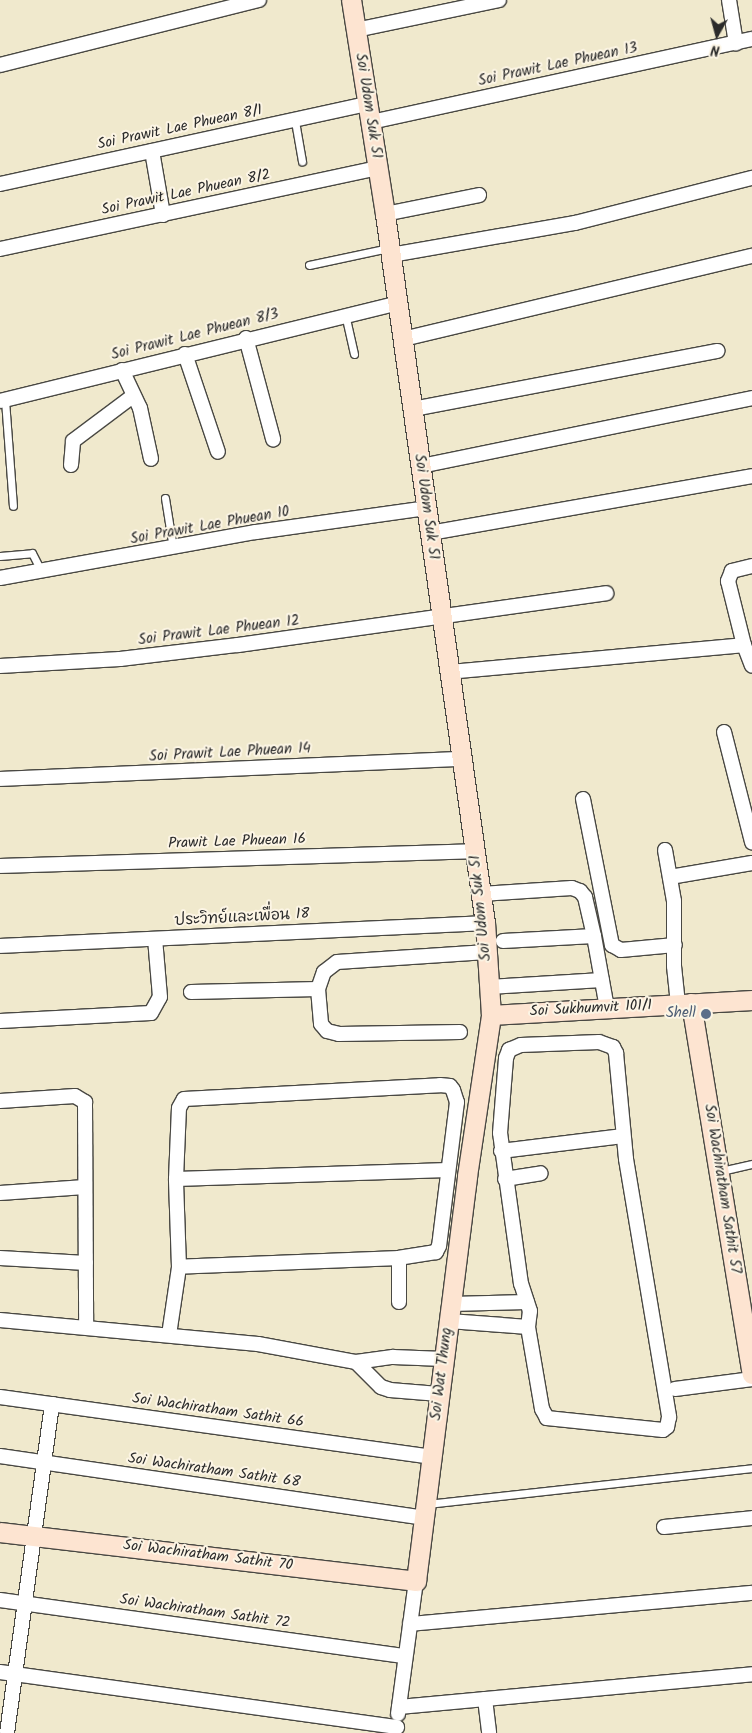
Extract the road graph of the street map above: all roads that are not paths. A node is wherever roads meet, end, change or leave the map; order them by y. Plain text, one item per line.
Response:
1 (260, 0) edge
2 (351, 0) edge
3 (499, 0) edge
4 (729, 0) edge
5 (356, 30) junction
6 (752, 39) edge
7 (736, 43) junction
8 (0, 65) edge
9 (369, 113) junction
10 (295, 120) junction
11 (152, 151) junction
12 (302, 161) dead end
13 (378, 168) junction
14 (752, 178) edge
15 (0, 184) edge
16 (479, 195) dead end
17 (163, 214) junction
18 (385, 214) junction
19 (0, 249) edge
20 (390, 251) junction
21 (752, 256) edge
22 (309, 265) dead end
23 (398, 302) junction
24 (345, 314) junction
25 (246, 338) junction
26 (403, 339) junction
27 (718, 351) dead end
28 (185, 354) junction
29 (354, 354) dead end
30 (122, 370) junction
31 (133, 396) junction
32 (752, 398) edge
33 (2, 400) edge
34 (412, 409) junction
35 (274, 439) dead end
36 (218, 452) dead end
37 (152, 459) dead end
38 (72, 465) dead end
39 (420, 466) junction
40 (752, 476) edge
41 (165, 498) dead end
42 (13, 506) dead end
43 (426, 508) junction
44 (430, 533) junction
45 (173, 548) junction
46 (0, 556) edge
47 (752, 566) edge
48 (41, 571) junction
49 (0, 578) edge
50 (606, 593) dead end
51 (442, 617) junction
52 (744, 645) junction
53 (0, 666) edge
54 (752, 666) edge
55 (449, 672) junction
56 (724, 732) dead end
57 (462, 759) junction
58 (0, 779) edge
59 (584, 799) dead end
60 (752, 842) edge
61 (474, 850) junction
62 (665, 850) dead end
63 (752, 863) edge
64 (0, 866) edge
65 (670, 877) junction
66 (481, 894) junction
67 (485, 923) junction
68 (594, 936) junction
69 (156, 939) junction
70 (503, 941) dead end
71 (675, 945) junction
72 (0, 946) edge
73 (486, 952) junction
74 (602, 980) junction
75 (489, 987) junction
76 (318, 989) junction
77 (191, 992) dead end
78 (752, 1000) edge
79 (684, 1004) junction
80 (607, 1008) junction
81 (491, 1015) junction
82 (0, 1021) edge
83 (460, 1032) dead end
84 (0, 1101) edge
85 (623, 1136) junction
86 (501, 1151) junction
87 (752, 1164) edge
88 (448, 1170) junction
89 (719, 1171) junction
90 (541, 1173) dead end
91 (176, 1178) junction
92 (504, 1180) junction
93 (85, 1187) junction
94 (0, 1193) edge
95 (0, 1258) edge
96 (400, 1258) junction
97 (86, 1263) junction
98 (179, 1268) junction
99 (399, 1302) dead end
100 (527, 1302) junction
101 (450, 1313) junction
102 (0, 1320) edge
103 (86, 1326) junction
104 (528, 1327) junction
105 (749, 1332) edge
106 (169, 1335) junction
107 (444, 1359) junction
108 (356, 1362) junction
109 (752, 1374) edge
110 (752, 1380) edge
111 (675, 1389) dead end
112 (439, 1394) junction
113 (0, 1397) edge
114 (52, 1404) junction
115 (0, 1456) edge
116 (431, 1457) junction
117 (43, 1462) junction
118 (752, 1468) edge
119 (424, 1511) junction
120 (752, 1518) edge
121 (664, 1527) dead end
122 (0, 1532) edge
123 (32, 1535) junction
124 (416, 1581) junction
125 (752, 1593) edge
126 (0, 1600) edge
127 (23, 1603) junction
128 (410, 1624) junction
129 (406, 1656) junction
130 (0, 1672) edge
131 (15, 1674) junction
132 (752, 1674) edge
133 (485, 1699) junction
134 (398, 1707) junction
135 (396, 1730) edge
136 (7, 1733) edge
137 (489, 1733) edge

1 - 8 street
2 - 5 street, Soi Udom Suk 51
3 - 5 street
4 - 7 street
5 - 9 street, Soi Udom Suk 51
6 - 7 street, Soi Prawit Lae Phuean 13
7 - 9 street, Soi Prawit Lae Phuean 13
9 - 10 street, Soi Prawit Lae Phuean 8/1
9 - 13 street, Soi Udom Suk 51
10 - 11 street, Soi Prawit Lae Phuean 8/1
10 - 12 lane
11 - 15 street, Soi Prawit Lae Phuean 8/1
11 - 17 street
13 - 17 street, Soi Prawit Lae Phuean 8/2
13 - 18 street, Soi Udom Suk 51
14 - 20 street
16 - 18 street
17 - 19 street, Soi Prawit Lae Phuean 8/2
18 - 20 street, Soi Udom Suk 51
20 - 22 lane
20 - 23 street, Soi Udom Suk 51
21 - 26 street
23 - 24 street, Soi Prawit Lae Phuean 8/3
23 - 26 street, Soi Udom Suk 51
24 - 25 street, Soi Prawit Lae Phuean 8/3
24 - 29 lane
25 - 28 street, Soi Prawit Lae Phuean 8/3
25 - 35 street
26 - 34 street, Soi Udom Suk 51
27 - 34 street
28 - 30 street, Soi Prawit Lae Phuean 8/3
28 - 36 street
30 - 31 street
30 - 33 street, Soi Prawit Lae Phuean 8/3
31 - 37 street
31 - 38 street
32 - 39 street
33 - 42 lane
34 - 39 street, Soi Udom Suk 51
39 - 43 street, Soi Udom Suk 51
40 - 44 street
41 - 45 lane
43 - 44 street, Soi Udom Suk 51
43 - 45 street, Soi Prawit Lae Phuean 10
44 - 51 street, Soi Udom Suk 51
45 - 48 street, Soi Prawit Lae Phuean 10
46 - 48 lane
47 - 52 street
48 - 49 street, Soi Prawit Lae Phuean 10
50 - 51 street, Soi Prawit Lae Phuean 12
51 - 53 street, Soi Prawit Lae Phuean 12
51 - 55 street, Soi Udom Suk 51
52 - 54 street
52 - 55 street
55 - 57 street, Soi Udom Suk 51
56 - 60 street
57 - 58 street, Soi Prawit Lae Phuean 14
57 - 61 street, Soi Udom Suk 51
59 - 71 street
61 - 64 street, Prawit Lae Phuean 16
61 - 66 street, Soi Udom Suk 51
62 - 65 street
63 - 65 street
65 - 71 street
66 - 67 street, Soi Udom Suk 51
66 - 68 street
67 - 69 street, ประวิทย์และเพื่อน 18
67 - 73 street, Soi Udom Suk 51
68 - 70 street
68 - 74 street
69 - 72 street, ประวิทย์และเพื่อน 18
69 - 82 street
71 - 79 street
73 - 75 street, Soi Udom Suk 51
73 - 76 street
74 - 75 street
74 - 80 street
75 - 81 street, Soi Udom Suk 51
76 - 77 street
76 - 83 street
78 - 79 street, Soi Sukhumvit 101/1
79 - 80 street, Soi Sukhumvit 101/1
79 - 89 street, Soi Wachiratham Sathit 57
80 - 81 street, Soi Sukhumvit 101/1
81 - 101 street, Soi Wat Thung
84 - 93 street
85 - 86 street
85 - 86 street
85 - 104 street
86 - 92 street
87 - 89 lane
88 - 91 street
88 - 91 street
88 - 96 street
89 - 105 street, Soi Wachiratham Sathit 57
90 - 92 street
91 - 98 street
92 - 100 street
93 - 94 street
93 - 97 street
95 - 97 street
96 - 98 street
96 - 99 street
97 - 103 street
98 - 106 street
100 - 101 street
100 - 104 street
101 - 104 street
101 - 107 street, Soi Wat Thung
102 - 103 street
103 - 106 street
105 - 109 street, Soi Wachiratham Sathit 57
106 - 108 street
107 - 108 street
107 - 112 street, Soi Wat Thung
108 - 112 street
110 - 111 street
112 - 116 street, Soi Wat Thung
113 - 114 street, Soi Wachiratham Sathit 66
114 - 116 street, Soi Wachiratham Sathit 66
114 - 117 street
115 - 117 street, Soi Wachiratham Sathit 68
116 - 119 street, Soi Wat Thung
117 - 119 street, Soi Wachiratham Sathit 68
117 - 123 street
118 - 119 lane
119 - 124 street, Soi Wat Thung
120 - 121 street
122 - 123 street, Soi Wachiratham Sathit 70
123 - 124 street, Soi Wachiratham Sathit 70
123 - 127 street
124 - 128 street, Soi Wat Thung
125 - 128 street
126 - 127 street, Soi Wachiratham Sathit 72
127 - 129 street, Soi Wachiratham Sathit 72
127 - 131 street
128 - 129 street, Soi Wat Thung
129 - 134 street, Soi Wat Thung
130 - 131 street
131 - 135 street
131 - 136 street
132 - 133 street
133 - 134 street
133 - 137 street
134 - 135 street, Soi Wat Thung

